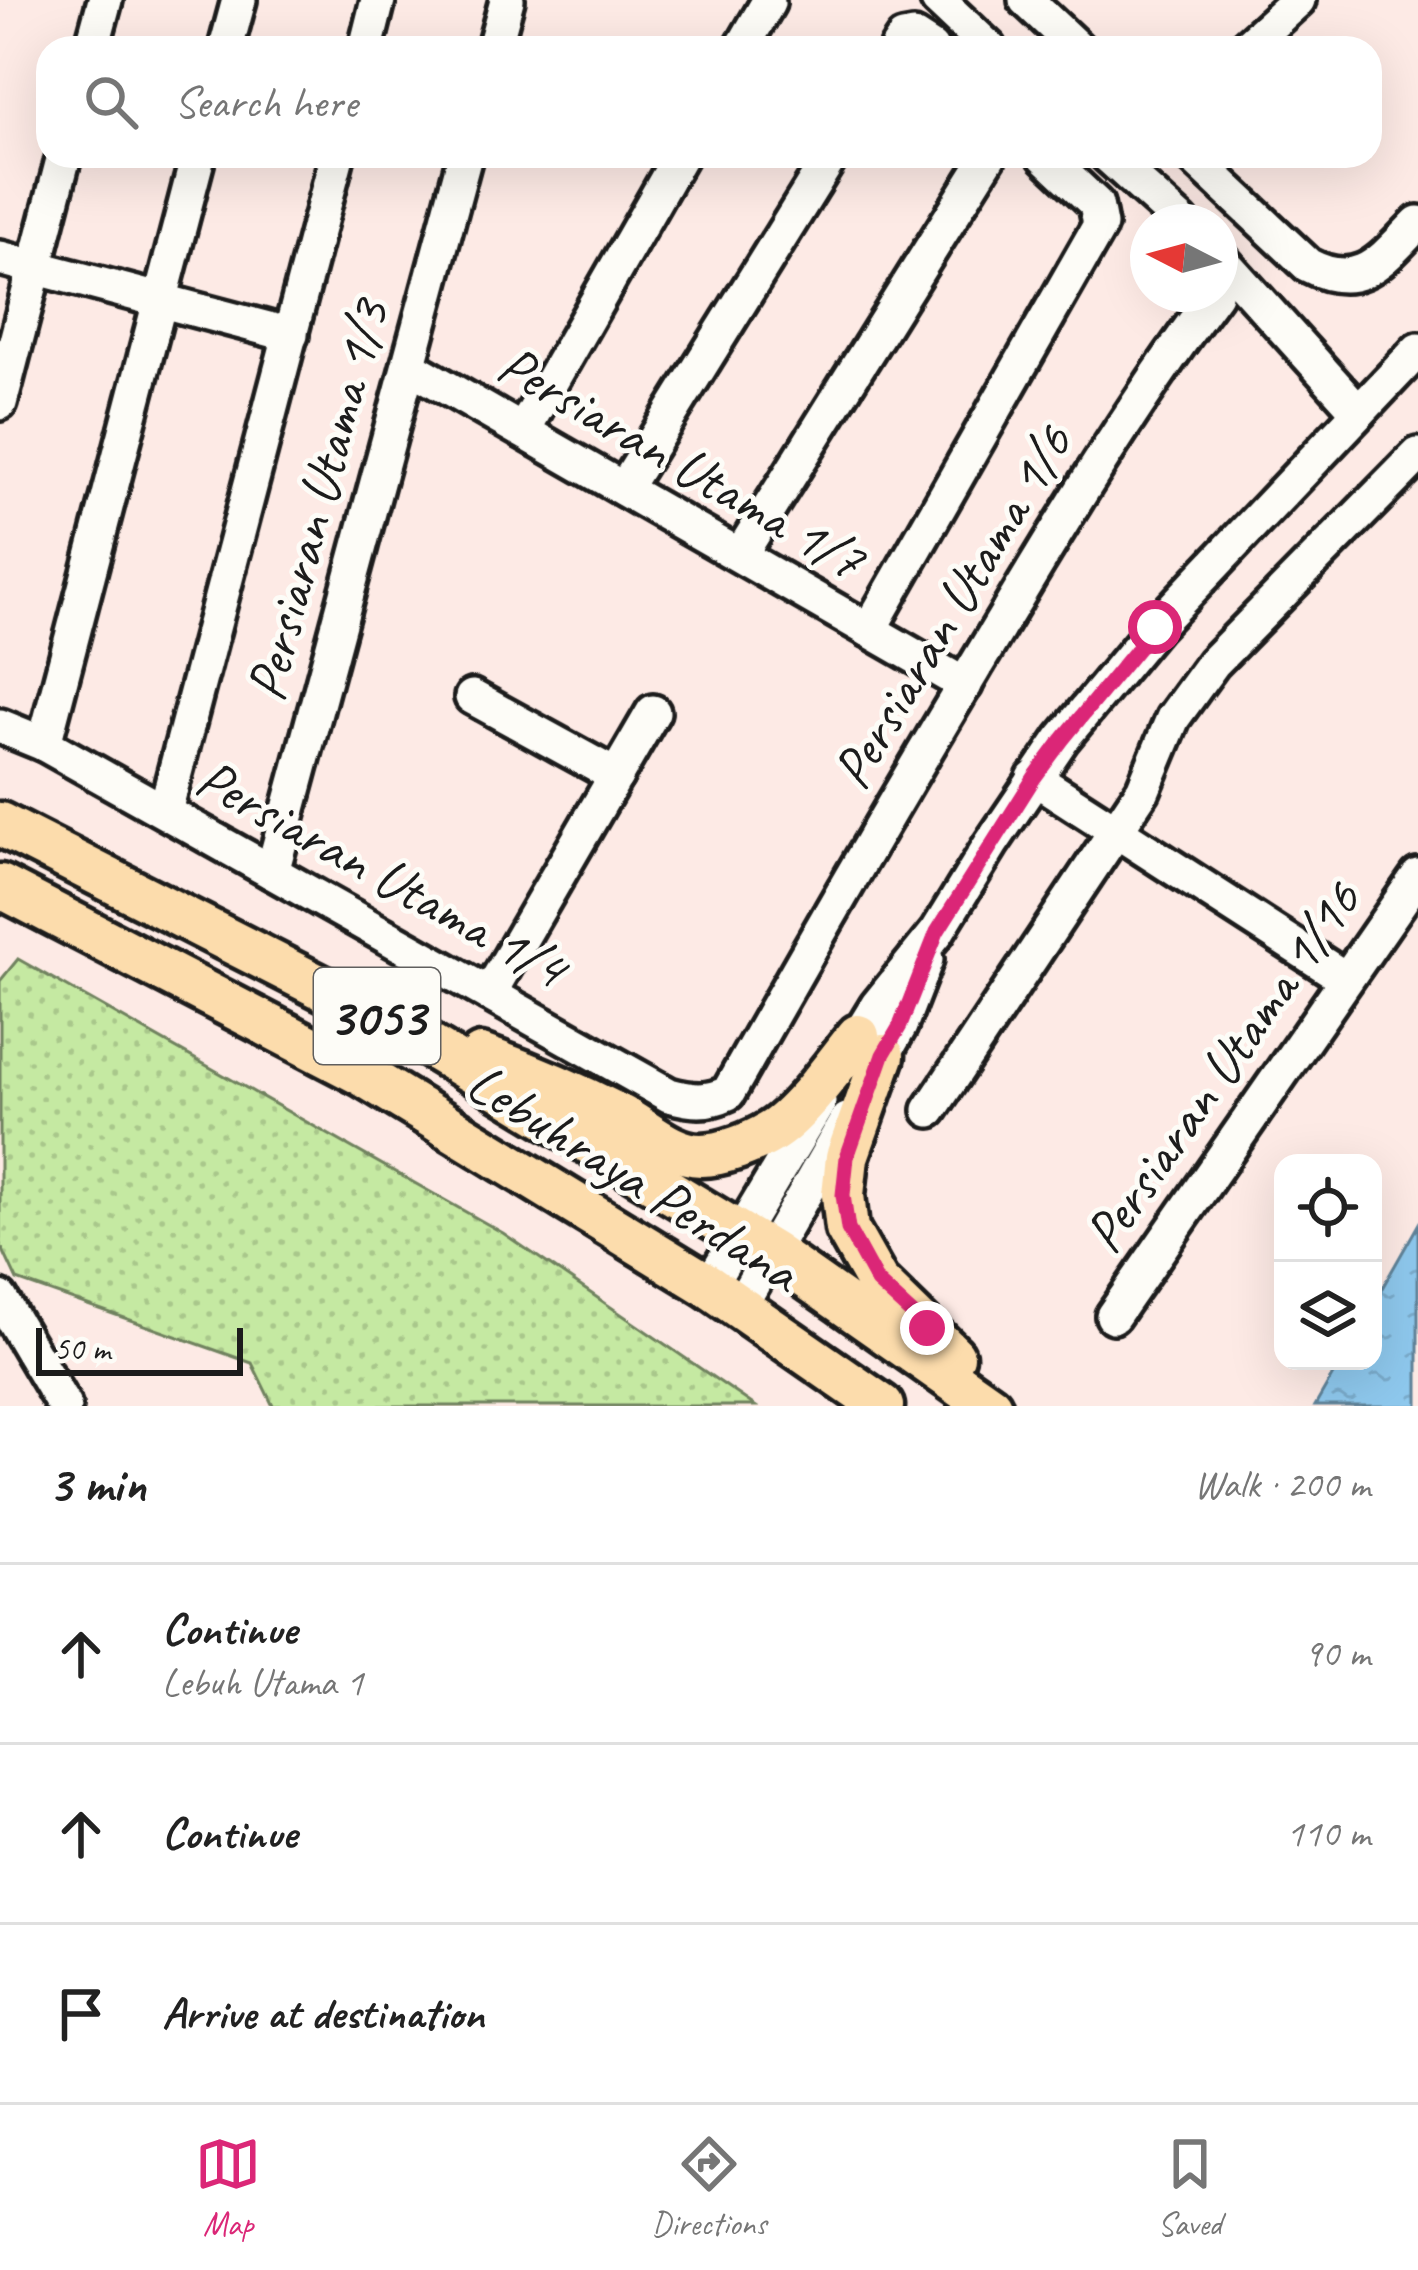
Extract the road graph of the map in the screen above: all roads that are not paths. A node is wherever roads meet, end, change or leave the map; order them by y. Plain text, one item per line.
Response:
1 (105, 0) edge
2 (238, 0) edge
3 (378, 0) edge
4 (507, 0) edge
5 (938, 0) edge
6 (1026, 0) edge
7 (1298, 0) edge
8 (768, 3) edge
9 (95, 36) edge
10 (229, 36) edge
11 (369, 36) edge
12 (497, 36) edge
13 (749, 36) edge
14 (976, 36) edge
15 (1065, 36) edge
16 (1258, 36) edge
17 (61, 168) edge
18 (195, 168) edge
19 (335, 168) edge
20 (462, 168) edge
21 (673, 168) edge
22 (823, 168) edge
23 (981, 168) edge
24 (1058, 168) edge
25 (1121, 168) edge
26 (1205, 168) edge
27 (1160, 204) edge
28 (1418, 224) edge
29 (0, 258) edge
30 (36, 267) junction
31 (1238, 293) edge
32 (161, 300) junction
33 (1198, 312) edge
34 (290, 334) junction
35 (1418, 350) edge
36 (409, 366) junction
37 (0, 403) edge
38 (1359, 412) junction
39 (523, 431) junction
40 (1418, 455) edge
41 (625, 489) junction
42 (740, 555) junction
43 (869, 630) junction
44 (965, 685) junction
45 (472, 697) dead end
46 (653, 712) dead end
47 (0, 726) edge
48 (44, 744) junction
49 (616, 776) junction
50 (1034, 778) junction
51 (165, 812) junction
52 (0, 824) edge
53 (1116, 830) junction
54 (272, 872) junction
55 (1418, 876) edge
56 (4, 897) edge
57 (1346, 979) junction
58 (489, 994) junction
59 (395, 1025) junction
60 (871, 1046) junction
61 (714, 1100) joint
62 (930, 1110) dead end
63 (756, 1243) junction
64 (725, 1296) junction
65 (0, 1298) edge
66 (1113, 1316) dead end
67 (64, 1406) edge
68 (882, 1406) edge
69 (989, 1406) edge
70 (1000, 1406) edge

1 - 9 street
2 - 10 street
3 - 11 street
4 - 12 street
5 - 14 street
6 - 15 street
7 - 16 street
8 - 13 street
17 - 30 street
18 - 32 street
19 - 34 street
20 - 36 street, Persiaran Utama 1/3
21 - 39 street
22 - 41 street
23 - 42 street
24 - 43 street
25 - 27 street
26 - 28 street
29 - 30 street
30 - 32 street
30 - 37 street
31 - 38 street
32 - 34 street
32 - 48 street
33 - 44 street, Persiaran Utama 1/6
34 - 51 street
35 - 38 street
36 - 39 street, Persiaran Utama 1/7
36 - 54 street, Persiaran Utama 1/3
38 - 50 street
39 - 41 street, Persiaran Utama 1/7
40 - 53 street
41 - 42 street, Persiaran Utama 1/7
42 - 43 street, Persiaran Utama 1/7
43 - 44 street, Persiaran Utama 1/7
44 - 61 street, Persiaran Utama 1/6
45 - 49 street
46 - 49 street
47 - 48 street, Persiaran Utama 1/4
48 - 51 street, Persiaran Utama 1/4
49 - 58 street
50 - 53 street
50 - 60 street
51 - 54 street, Persiaran Utama 1/4
52 - 59 main road, Lebuhraya Perdana / 3053
53 - 57 street
53 - 62 street
54 - 58 street, Persiaran Utama 1/4
55 - 57 street, Persiaran Utama 1/16
56 - 64 main road, Lebuhraya Perdana / 3053
57 - 66 street, Persiaran Utama 1/16
58 - 61 street, Persiaran Utama 1/4
59 - 60 main road
59 - 63 main road, Lebuhraya Perdana / 3053
60 - 63 street
60 - 70 main road
63 - 64 street
63 - 69 main road, Lebuhraya Perdana / 3053
64 - 68 main road, Lebuhraya Perdana / 3053
65 - 67 street

